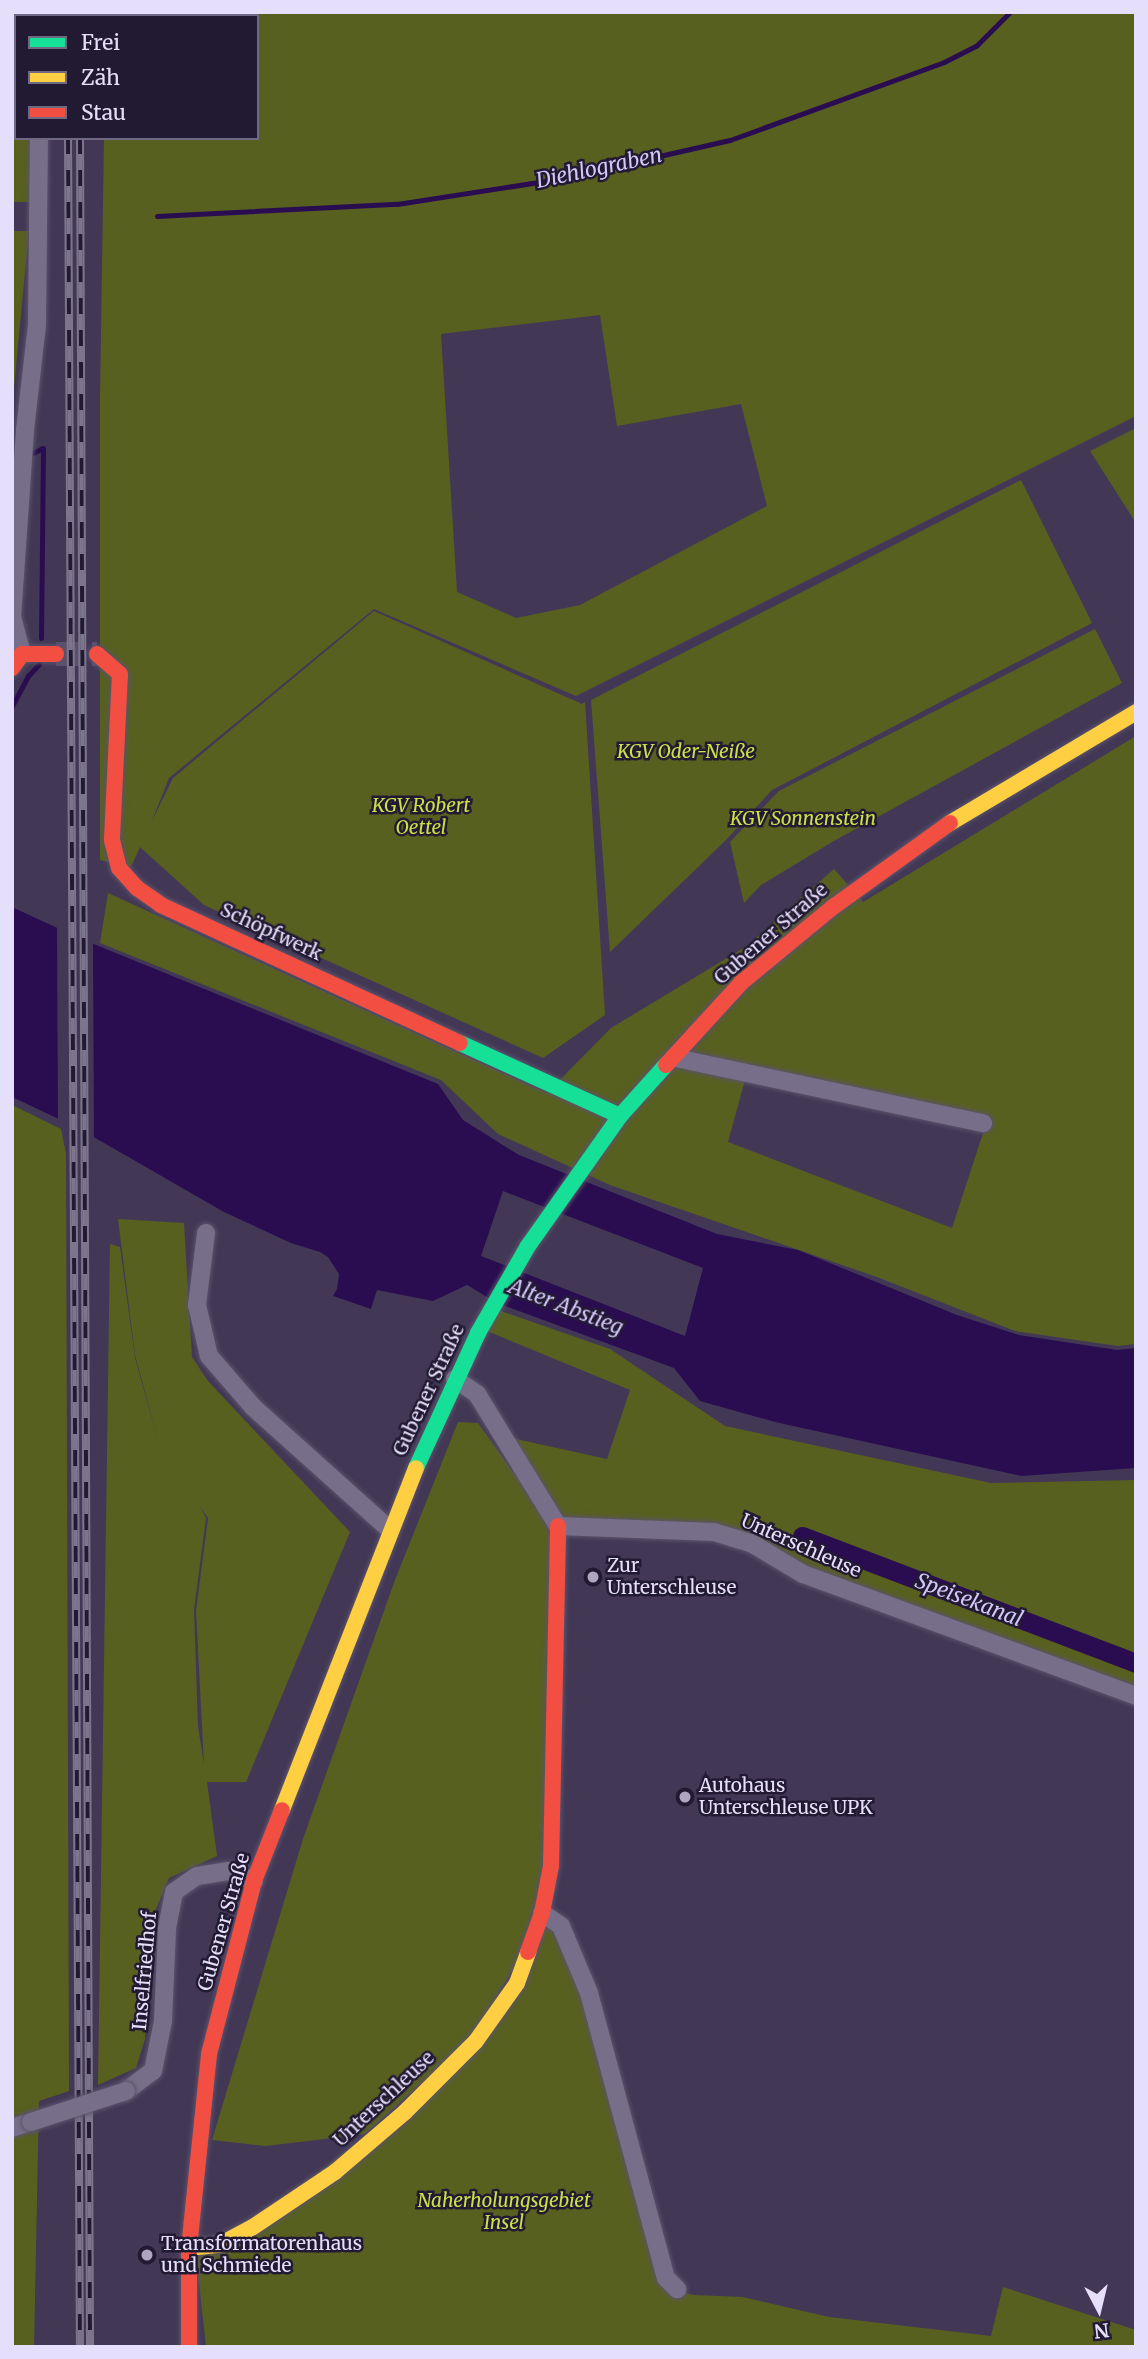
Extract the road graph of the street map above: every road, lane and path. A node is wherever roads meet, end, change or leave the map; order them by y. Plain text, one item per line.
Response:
1 (40, 140) edge
2 (55, 654) tunnel mouth
3 (97, 654) dead end
4 (17, 661) edge
5 (1136, 712) edge
6 (676, 1058) junction
7 (620, 1116) junction
8 (983, 1123) dead end
9 (206, 1233) dead end
10 (455, 1379) junction
11 (558, 1526) junction
12 (390, 1530) junction
13 (1136, 1696) edge
14 (254, 1881) junction
15 (542, 1913) junction
16 (12, 2128) edge
17 (189, 2248) junction
18 (677, 2289) dead end
19 (189, 2347) edge

1 - 4 street
2 - 4 main road
3 - 7 main road, Schöpfwerk
5 - 6 main road, Gubener Straße
6 - 7 main road, Gubener Straße
6 - 8 street
7 - 10 main road, Gubener Straße
9 - 12 street
10 - 11 street
10 - 12 main road, Gubener Straße
11 - 13 street, Unterschleuse
11 - 15 main road, Unterschleuse
12 - 14 main road, Gubener Straße
14 - 16 street, Inselfriedhof, bridge
14 - 17 main road, Gubener Straße
15 - 17 main road, Unterschleuse
15 - 18 street
17 - 19 main road, Gubener Straße

